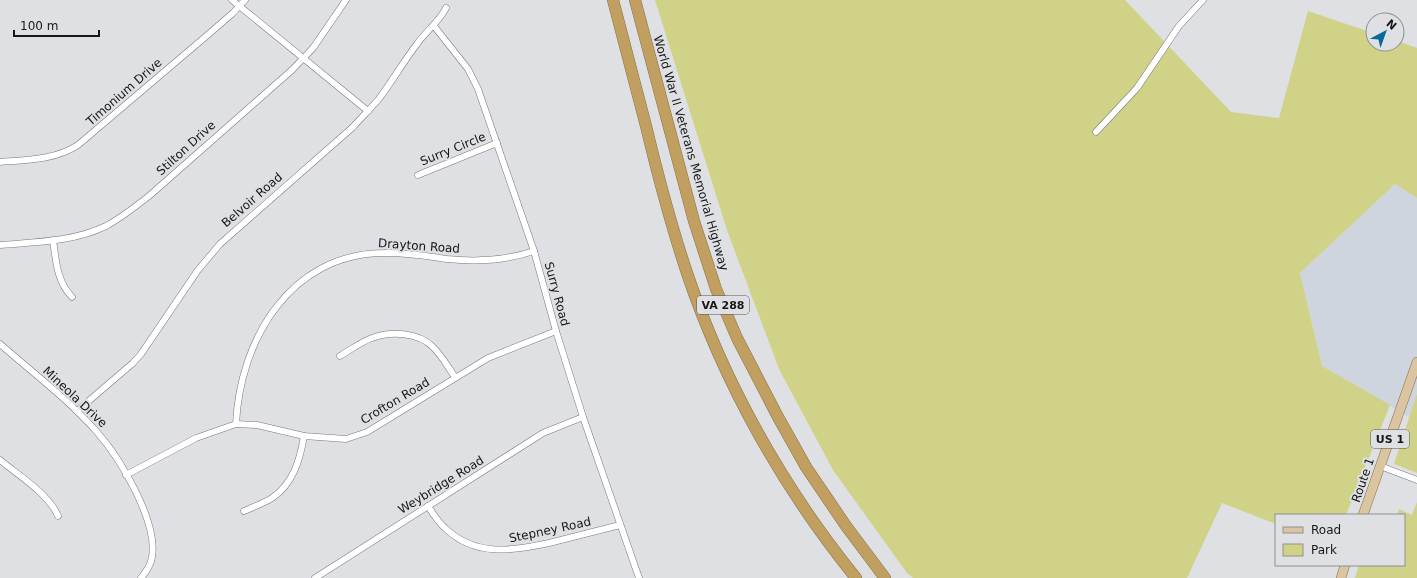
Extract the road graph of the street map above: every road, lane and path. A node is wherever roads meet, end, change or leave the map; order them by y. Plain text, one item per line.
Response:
1 (232, 0) edge
2 (245, 0) edge
3 (346, 0) edge
4 (613, 0) edge
5 (635, 0) edge
6 (1203, 0) edge
7 (239, 6) junction
8 (446, 8) dead end
9 (434, 26) junction
10 (303, 59) junction
11 (368, 111) junction
12 (1096, 132) dead end
13 (497, 143) junction
14 (0, 162) edge
15 (418, 175) dead end
16 (53, 240) junction
17 (0, 245) edge
18 (534, 251) junction
19 (72, 297) dead end
20 (556, 331) junction
21 (0, 344) edge
22 (340, 356) dead end
23 (1417, 362) edge
24 (455, 377) junction
25 (77, 411) junction
26 (583, 417) junction
27 (236, 424) junction
28 (304, 436) junction
29 (0, 460) edge
30 (1380, 466) junction
31 (126, 474) junction
32 (1417, 480) edge
33 (428, 506) junction
34 (244, 511) dead end
35 (1363, 514) edge
36 (58, 516) dead end
37 (620, 525) junction
38 (1345, 566) edge
39 (141, 578) edge
40 (315, 578) edge
41 (639, 578) edge
42 (856, 578) edge
43 (885, 578) edge
44 (1341, 578) edge

1 - 7 street
2 - 7 street, Timonium Drive
3 - 10 street, Stilton Drive
4 - 42 highway, VA 288
5 - 43 highway, World War II Veterans Memorial Highway / VA 288
6 - 12 street
7 - 10 street
7 - 14 street, Timonium Drive
8 - 9 street, Belvoir Road
9 - 11 street, Belvoir Road
9 - 13 street, Surry Road
10 - 11 street
10 - 16 street, Stilton Drive
11 - 25 street, Belvoir Road
13 - 15 street, Surry Circle
13 - 18 street, Surry Road
16 - 17 street, Stilton Drive
16 - 19 street
18 - 20 street, Surry Road
18 - 27 street, Drayton Road
20 - 24 street, Crofton Road
20 - 26 street, Surry Road
21 - 25 street, Mineola Drive
22 - 24 street
23 - 30 main road, Route 1 / US 1
24 - 28 street, Crofton Road
25 - 31 street, Mineola Drive
26 - 33 street, Weybridge Road
26 - 37 street, Surry Road
27 - 28 street, Crofton Road
27 - 31 street, Crofton Road
28 - 34 street
29 - 36 street
30 - 32 street
30 - 35 main road, Route 1 / US 1
31 - 39 street, Mineola Drive
33 - 37 street, Stepney Road
33 - 40 street, Weybridge Road
37 - 41 street, Surry Road
38 - 44 main road

